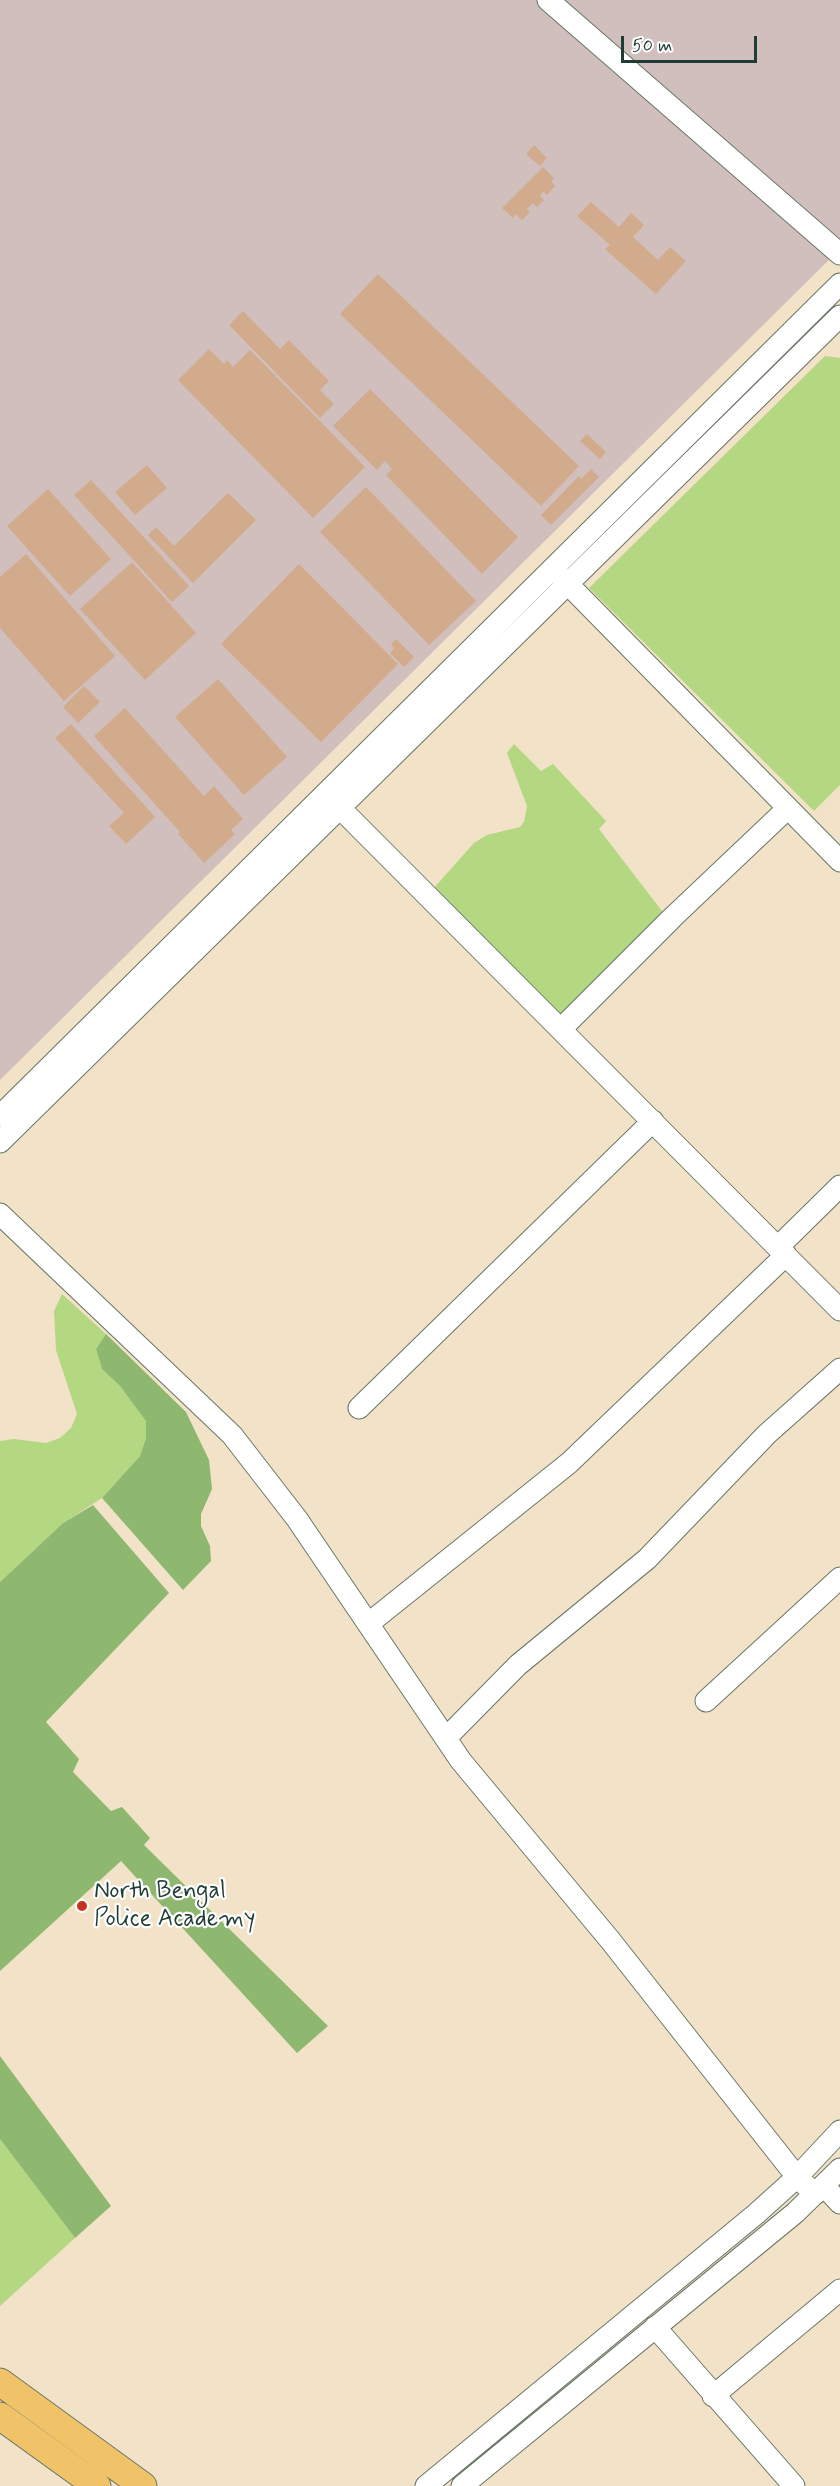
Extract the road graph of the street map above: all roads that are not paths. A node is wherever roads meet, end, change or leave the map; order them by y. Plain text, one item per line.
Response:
1 (548, 0) edge
2 (840, 254) edge
3 (840, 284) edge
4 (840, 316) edge
5 (551, 568) junction
6 (568, 584) junction
7 (340, 808) junction
8 (788, 808) junction
9 (840, 861) edge
10 (561, 1029) junction
11 (0, 1116) edge
12 (653, 1121) junction
13 (0, 1142) edge
14 (840, 1186) edge
15 (0, 1214) edge
16 (782, 1251) junction
17 (840, 1310) edge
18 (840, 1369) edge
19 (359, 1408) dead end
20 (840, 1578) edge
21 (369, 1624) junction
22 (706, 1701) dead end
23 (446, 1738) junction
24 (840, 2131) edge
25 (840, 2169) edge
26 (797, 2177) junction
27 (820, 2190) junction
28 (840, 2203) edge
29 (840, 2290) edge
30 (655, 2327) junction
31 (0, 2382) edge
32 (713, 2396) junction
33 (531, 2398) junction
34 (0, 2416) edge
35 (546, 2416) junction
36 (98, 2486) edge
37 (143, 2486) edge
38 (426, 2486) edge
39 (462, 2486) edge
40 (794, 2486) edge

1 - 2 street
3 - 5 street
4 - 6 street
5 - 6 street
5 - 11 street
6 - 7 street
6 - 8 street
7 - 10 street
7 - 13 street
8 - 9 street
8 - 10 street
10 - 12 street
12 - 16 street
12 - 19 street
14 - 16 street
15 - 21 street
16 - 17 street
16 - 21 street
18 - 23 street
20 - 22 street
21 - 23 street
23 - 26 street
24 - 26 street
25 - 27 street
26 - 27 street
26 - 33 street
27 - 28 street
27 - 30 street
29 - 32 street
30 - 32 street
30 - 35 street
31 - 37 main road
32 - 40 street
33 - 35 street
33 - 38 street
34 - 36 main road
35 - 39 street

